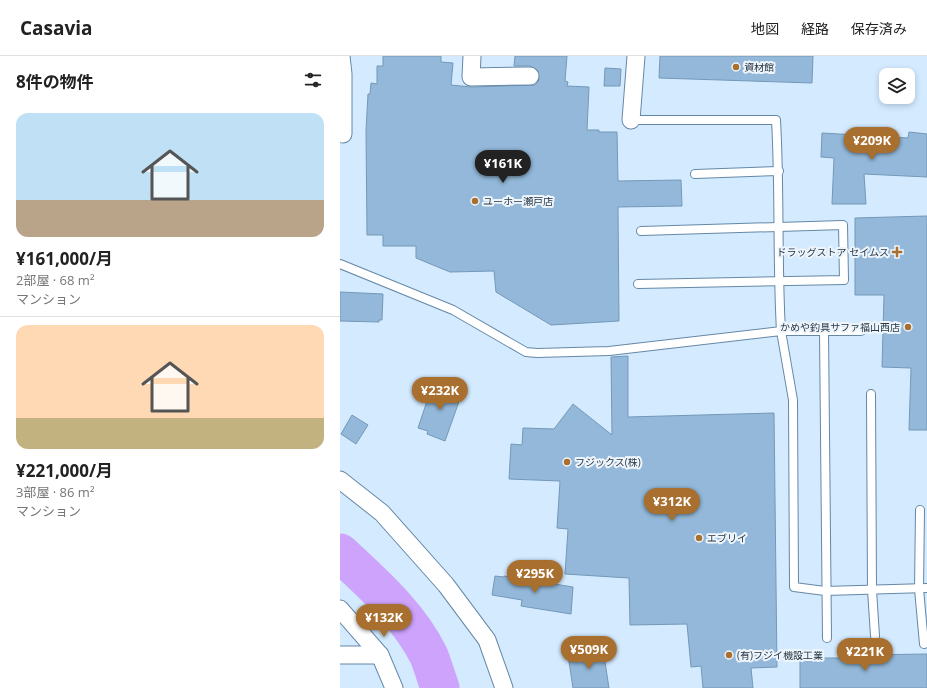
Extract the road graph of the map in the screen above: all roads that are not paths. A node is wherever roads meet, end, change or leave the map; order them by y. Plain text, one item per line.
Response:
1 (341, 56) edge
2 (472, 56) edge
3 (636, 56) edge
4 (530, 76) dead end
5 (631, 120) joint
6 (343, 134) dead end
7 (779, 171) junction
8 (695, 174) dead end
9 (778, 226) junction
10 (642, 231) dead end
11 (340, 264) edge
12 (778, 280) junction
13 (638, 284) dead end
14 (781, 331) junction
15 (860, 331) dead end
16 (824, 332) junction
17 (871, 394) dead end
18 (340, 480) edge
19 (920, 510) dead end
20 (923, 588) edge
21 (872, 590) junction
22 (825, 591) junction
23 (340, 610) edge
24 (875, 636) dead end
25 (827, 638) dead end
26 (924, 644) dead end
27 (340, 655) edge
28 (380, 655) junction
29 (394, 688) edge
30 (504, 688) edge

1 - 6 street
2 - 4 street
3 - 5 street
5 - 7 lane
7 - 8 lane
7 - 9 lane
9 - 10 lane
9 - 12 lane
9 - 12 lane
11 - 14 lane
12 - 13 lane
12 - 14 lane
14 - 16 lane
14 - 22 lane
15 - 16 lane
16 - 22 lane
17 - 21 lane
18 - 30 street
19 - 20 lane
20 - 21 lane
20 - 26 lane
21 - 22 lane
21 - 24 lane
22 - 25 lane
23 - 28 street
27 - 28 street
28 - 29 street

